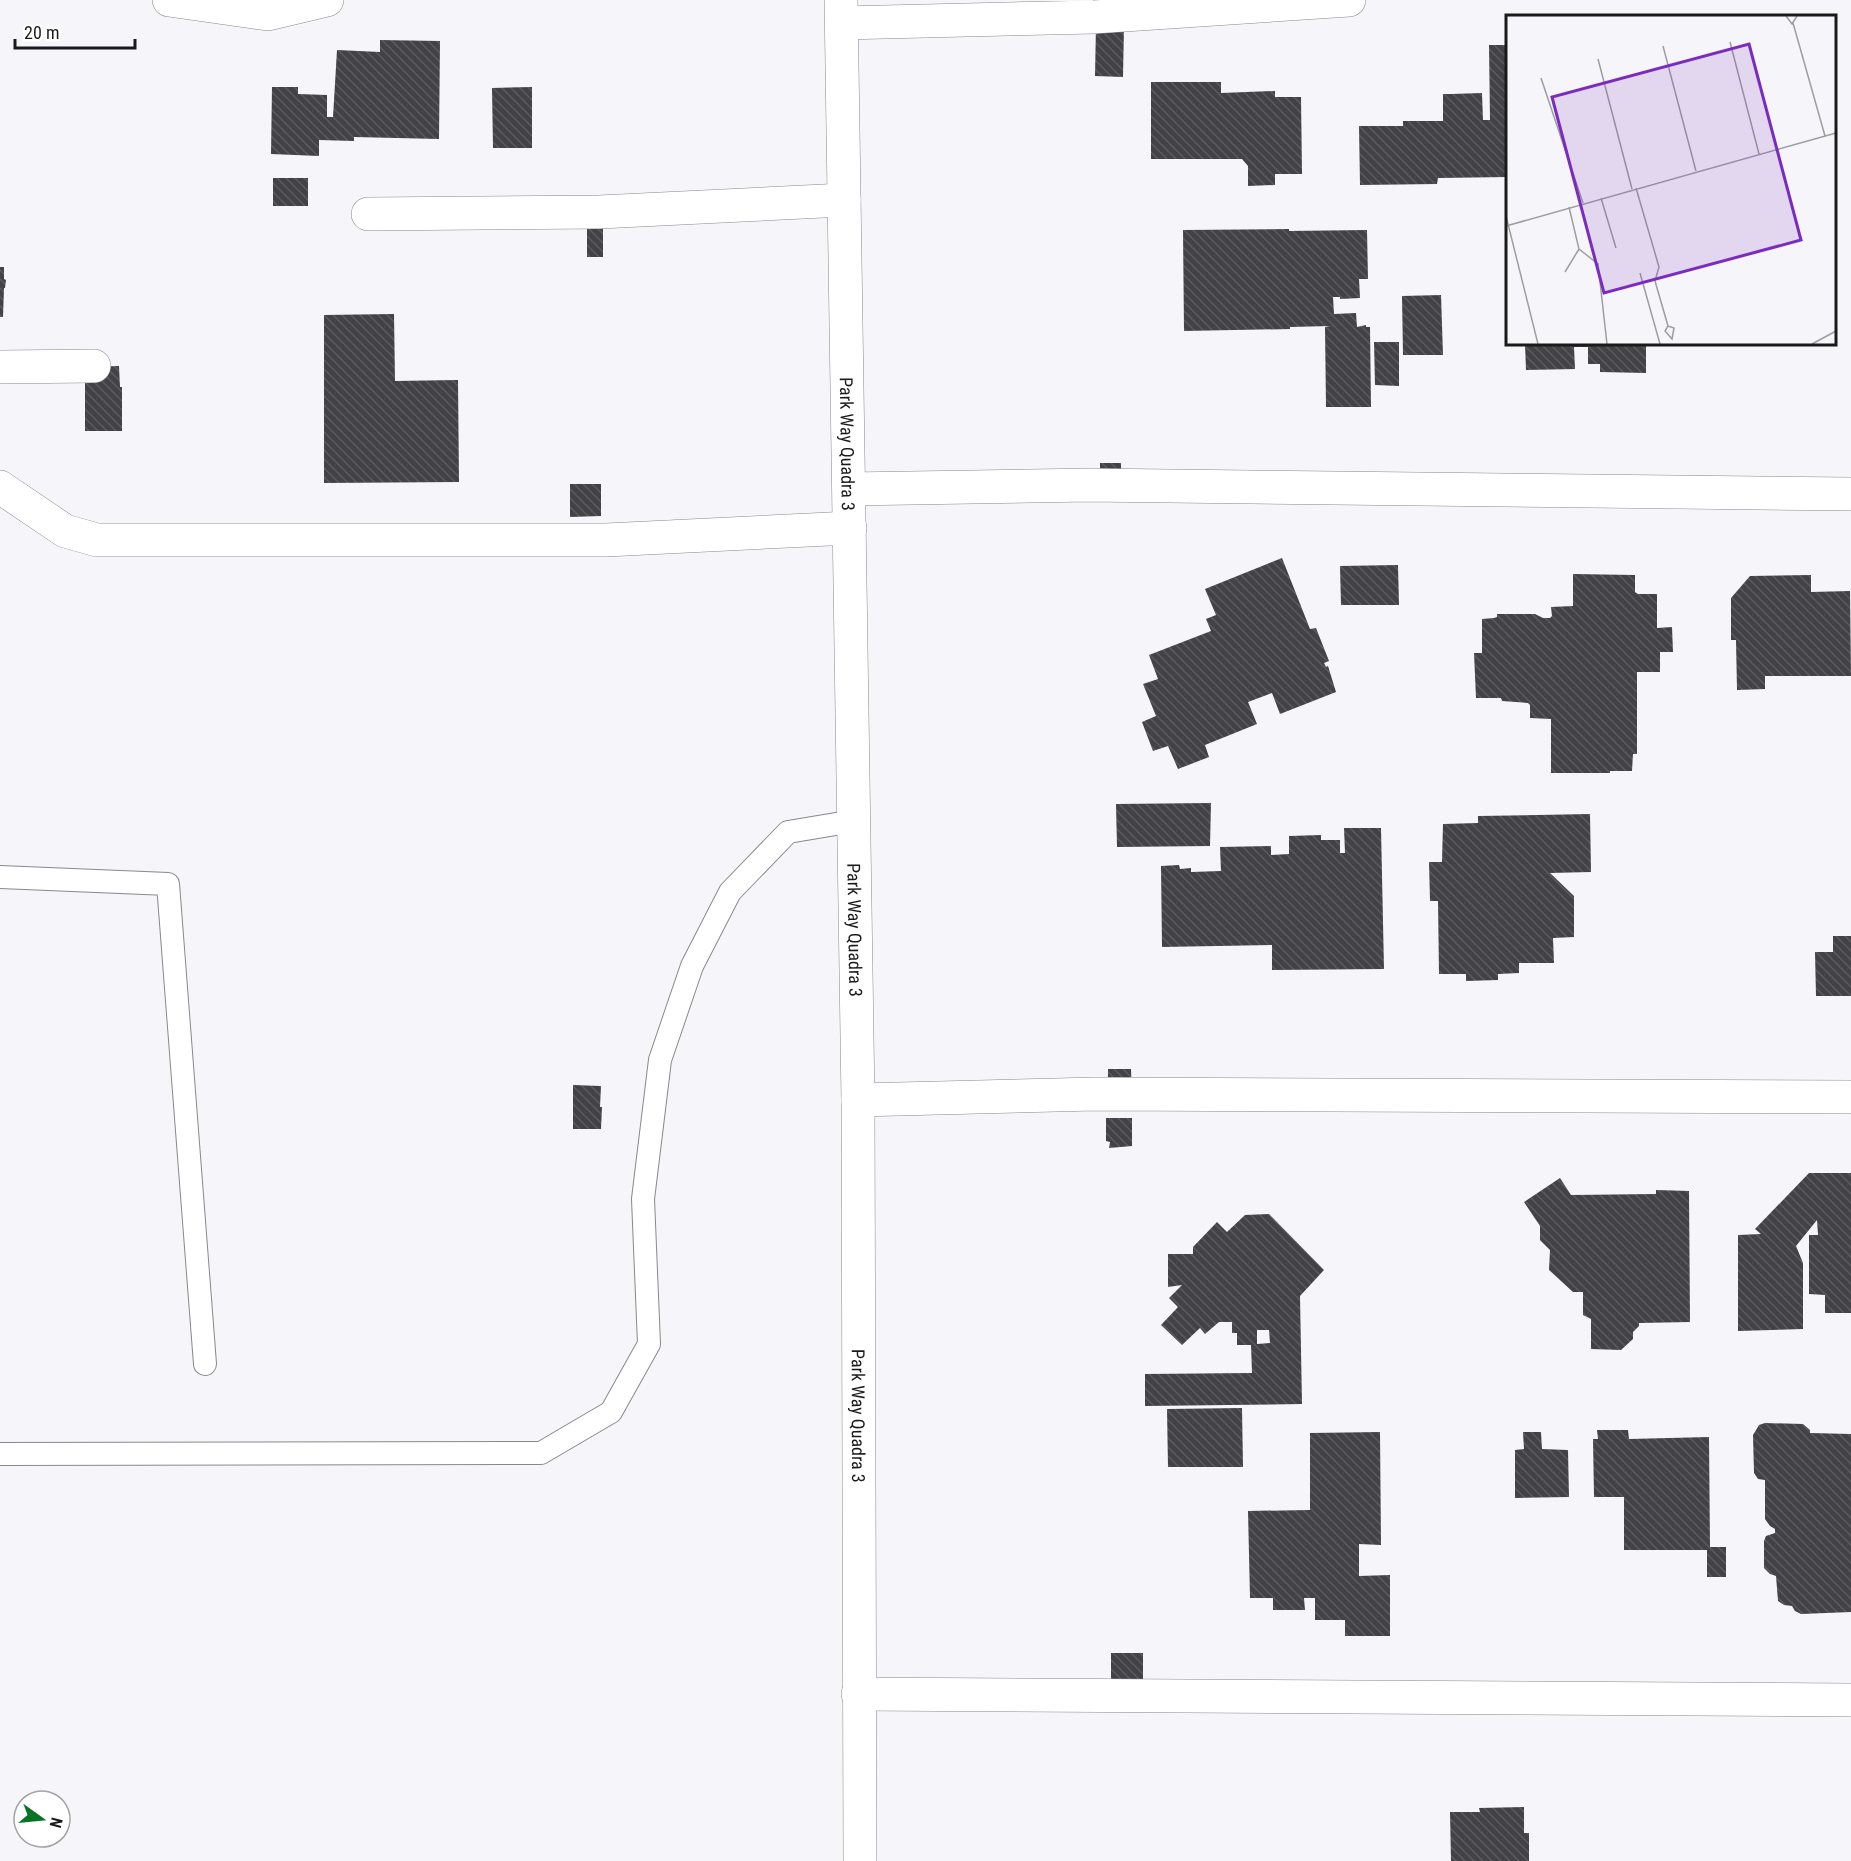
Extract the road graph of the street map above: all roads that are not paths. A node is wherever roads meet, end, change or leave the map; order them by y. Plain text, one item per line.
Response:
1 (169, 0) edge
2 (327, 0) edge
3 (1349, 0) edge
4 (842, 11) edge
5 (844, 200) junction
6 (368, 214) dead end
7 (94, 366) dead end
8 (0, 367) edge
9 (0, 487) edge
10 (850, 489) junction
11 (1851, 494) edge
12 (850, 528) junction
13 (854, 821) junction
14 (0, 877) edge
15 (1851, 1097) edge
16 (858, 1100) junction
17 (205, 1364) dead end
18 (0, 1454) edge
19 (858, 1694) junction
20 (1851, 1700) edge
21 (860, 1861) edge

1 - 2 street
3 - 4 street
4 - 5 street, Park Way Quadra 3
5 - 6 street
5 - 10 street, Park Way Quadra 3
7 - 8 street
9 - 12 street
10 - 11 street
10 - 12 street, Park Way Quadra 3
12 - 13 street, Park Way Quadra 3
13 - 16 street, Park Way Quadra 3
13 - 18 lane
14 - 17 lane
15 - 16 street
16 - 19 street, Park Way Quadra 3
19 - 20 street
19 - 21 street, Park Way Quadra 3

